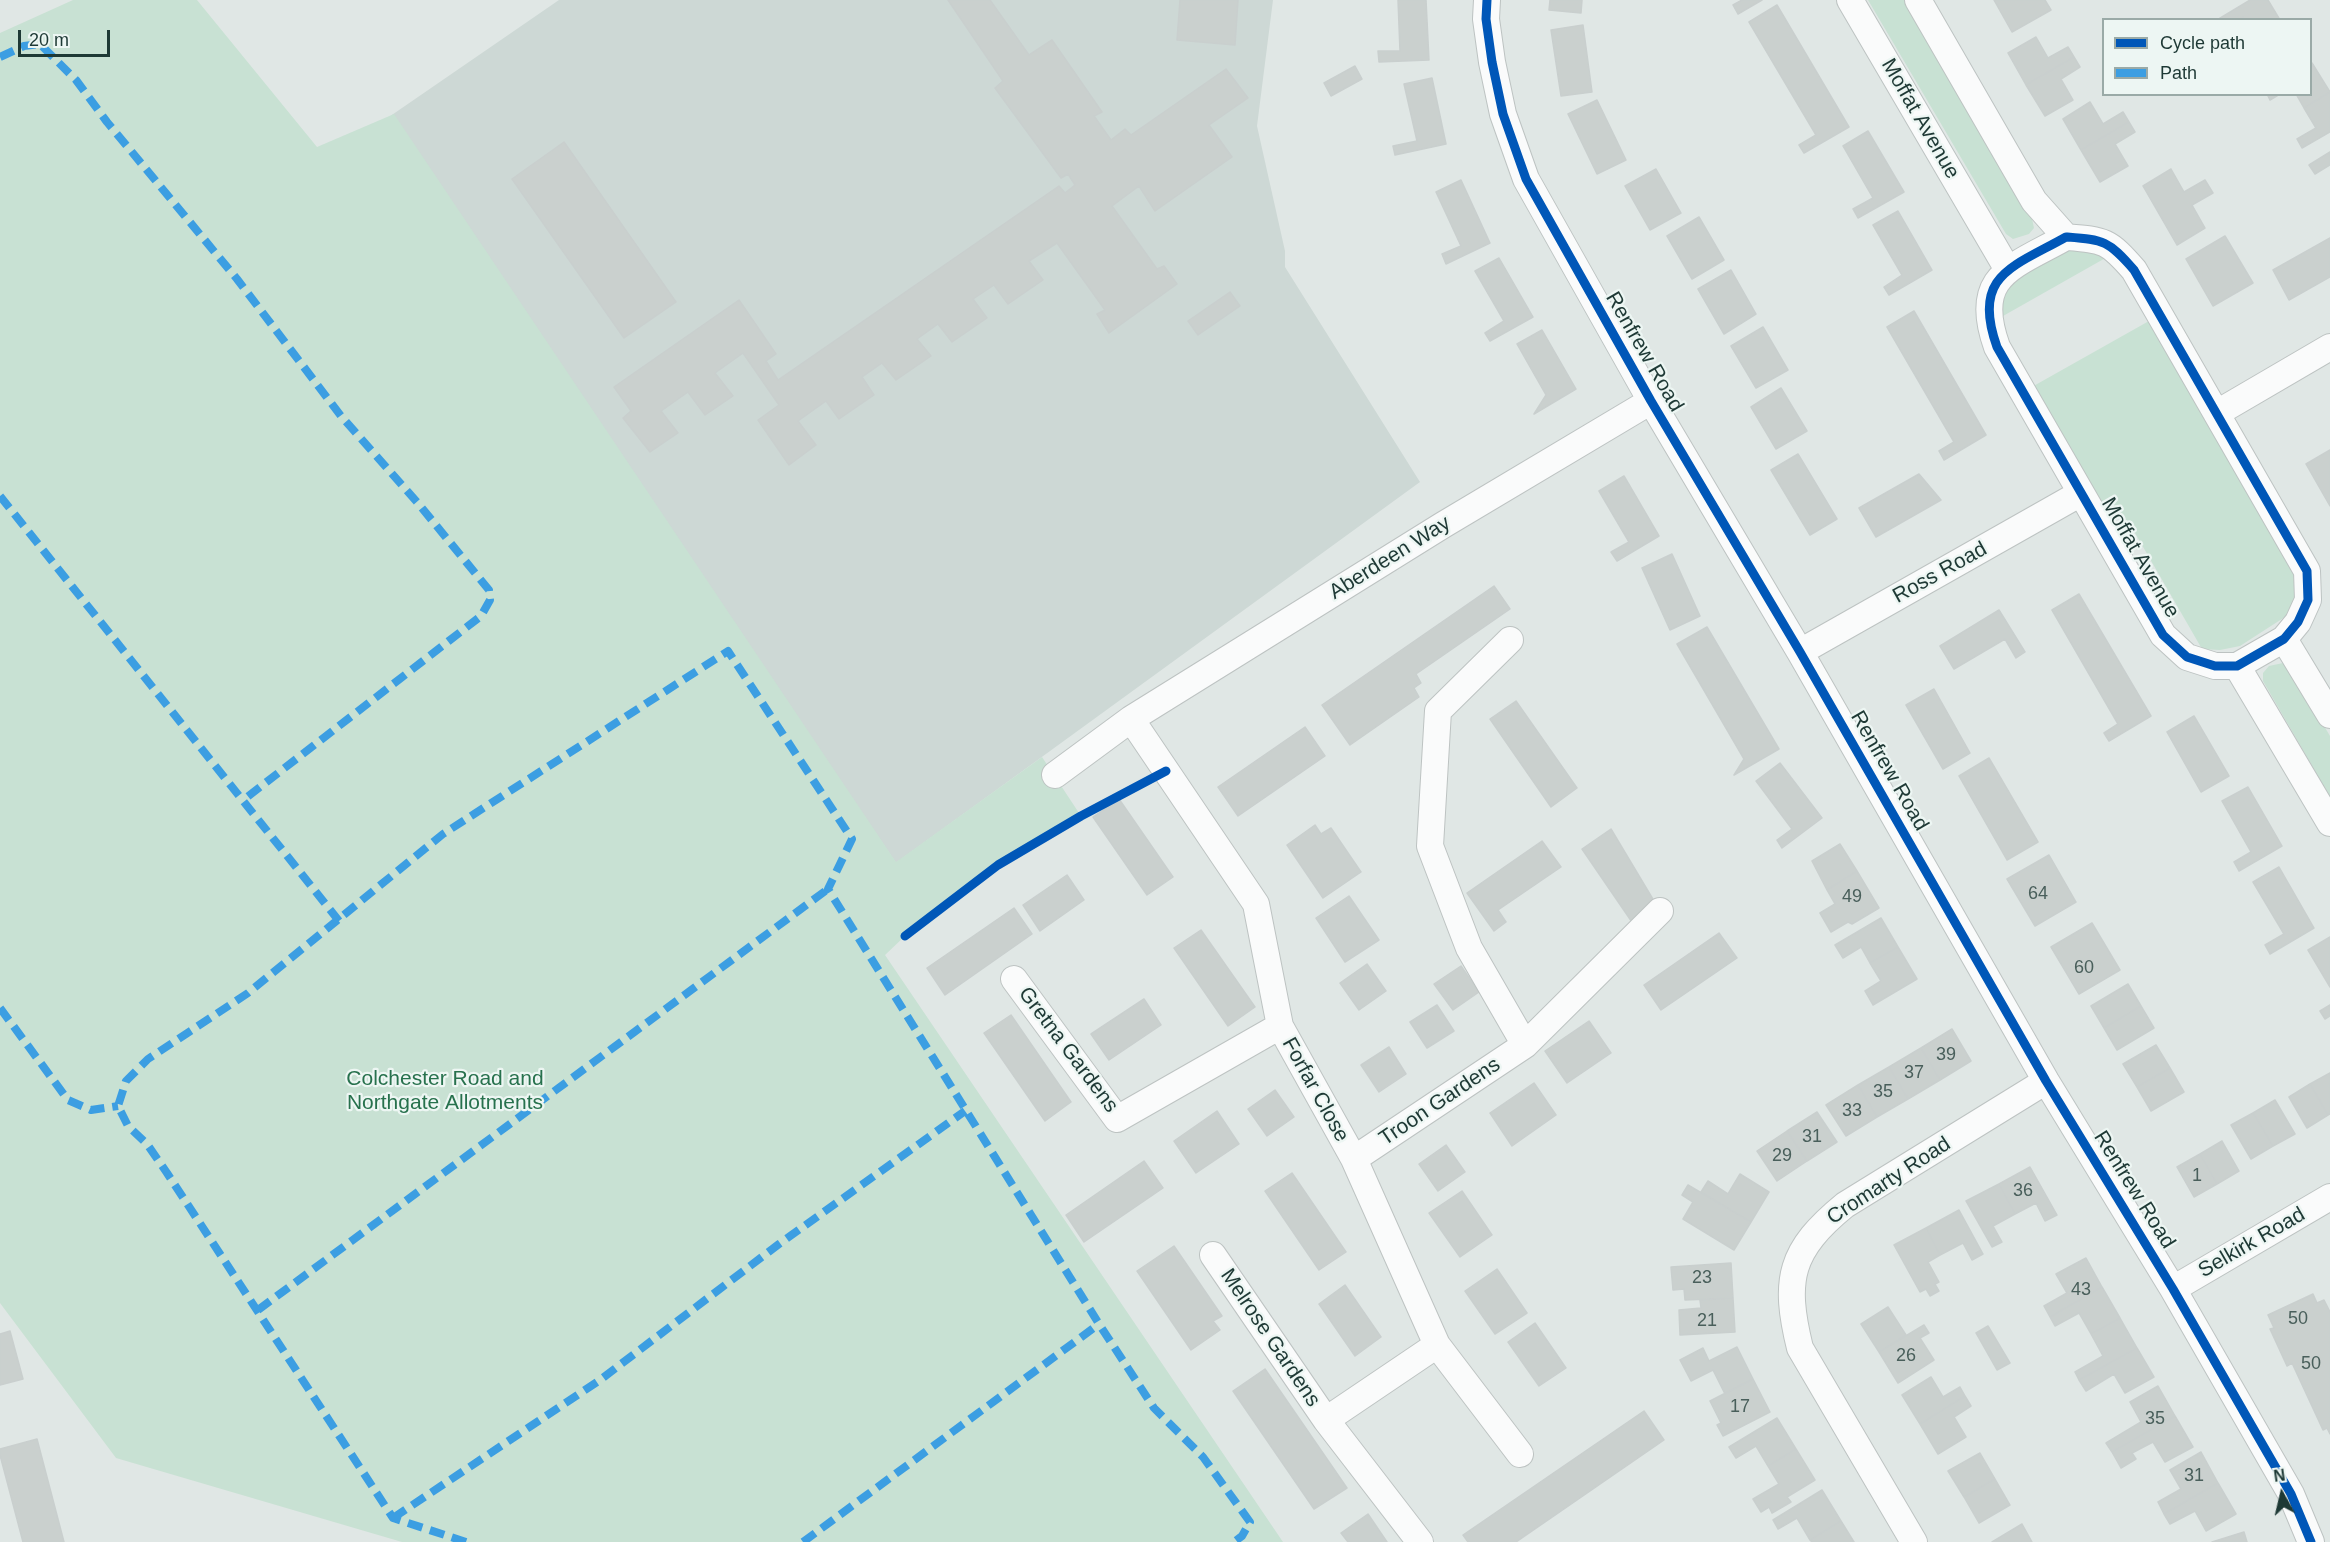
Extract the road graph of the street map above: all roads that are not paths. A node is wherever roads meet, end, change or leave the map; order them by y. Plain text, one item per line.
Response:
1 (1487, 0) edge
2 (1850, 0) edge
3 (1918, 0) edge
4 (2066, 237) junction
5 (2008, 270) junction
6 (2330, 347) edge
7 (1651, 401) junction
8 (2217, 413) junction
9 (2081, 493) junction
10 (2284, 639) junction
11 (1510, 640) dead end
12 (1800, 652) junction
13 (2237, 666) junction
14 (2330, 715) edge
15 (1131, 719) junction
16 (1055, 776) dead end
17 (2330, 823) edge
18 (1660, 911) dead end
19 (1014, 979) dead end
20 (1280, 1026) junction
21 (1526, 1045) junction
22 (2046, 1081) junction
23 (1354, 1159) junction
24 (2330, 1197) edge
25 (1214, 1255) dead end
26 (2173, 1289) junction
27 (1437, 1345) junction
28 (1326, 1420) junction
29 (1520, 1454) dead end
30 (1420, 1542) edge
31 (1914, 1542) edge
32 (2311, 1542) edge

1 - 7 street, Renfrew Road
2 - 5 street, Moffat Avenue
3 - 4 street
4 - 5 street, Moffat Avenue
4 - 8 street
5 - 9 street, Moffat Avenue
6 - 8 street
7 - 12 street, Renfrew Road
7 - 15 street, Aberdeen Way
8 - 10 street
9 - 12 street, Ross Road
9 - 13 street, Moffat Avenue
10 - 13 street
10 - 14 street
11 - 21 street
12 - 22 street, Renfrew Road
13 - 17 street
15 - 16 street, Aberdeen Way
15 - 20 street, Forfar Close
18 - 21 street, Troon Gardens
19 - 20 street, Gretna Gardens
20 - 23 street, Forfar Close
21 - 23 street, Troon Gardens
22 - 26 street, Renfrew Road
22 - 31 street, Cromarty Road
23 - 27 street, Forfar Close
24 - 26 street, Selkirk Road
25 - 28 street, Melrose Gardens
26 - 32 street, Renfrew Road
27 - 28 street, Melrose Gardens
27 - 29 street, Forfar Close
28 - 30 street, Melrose Gardens

